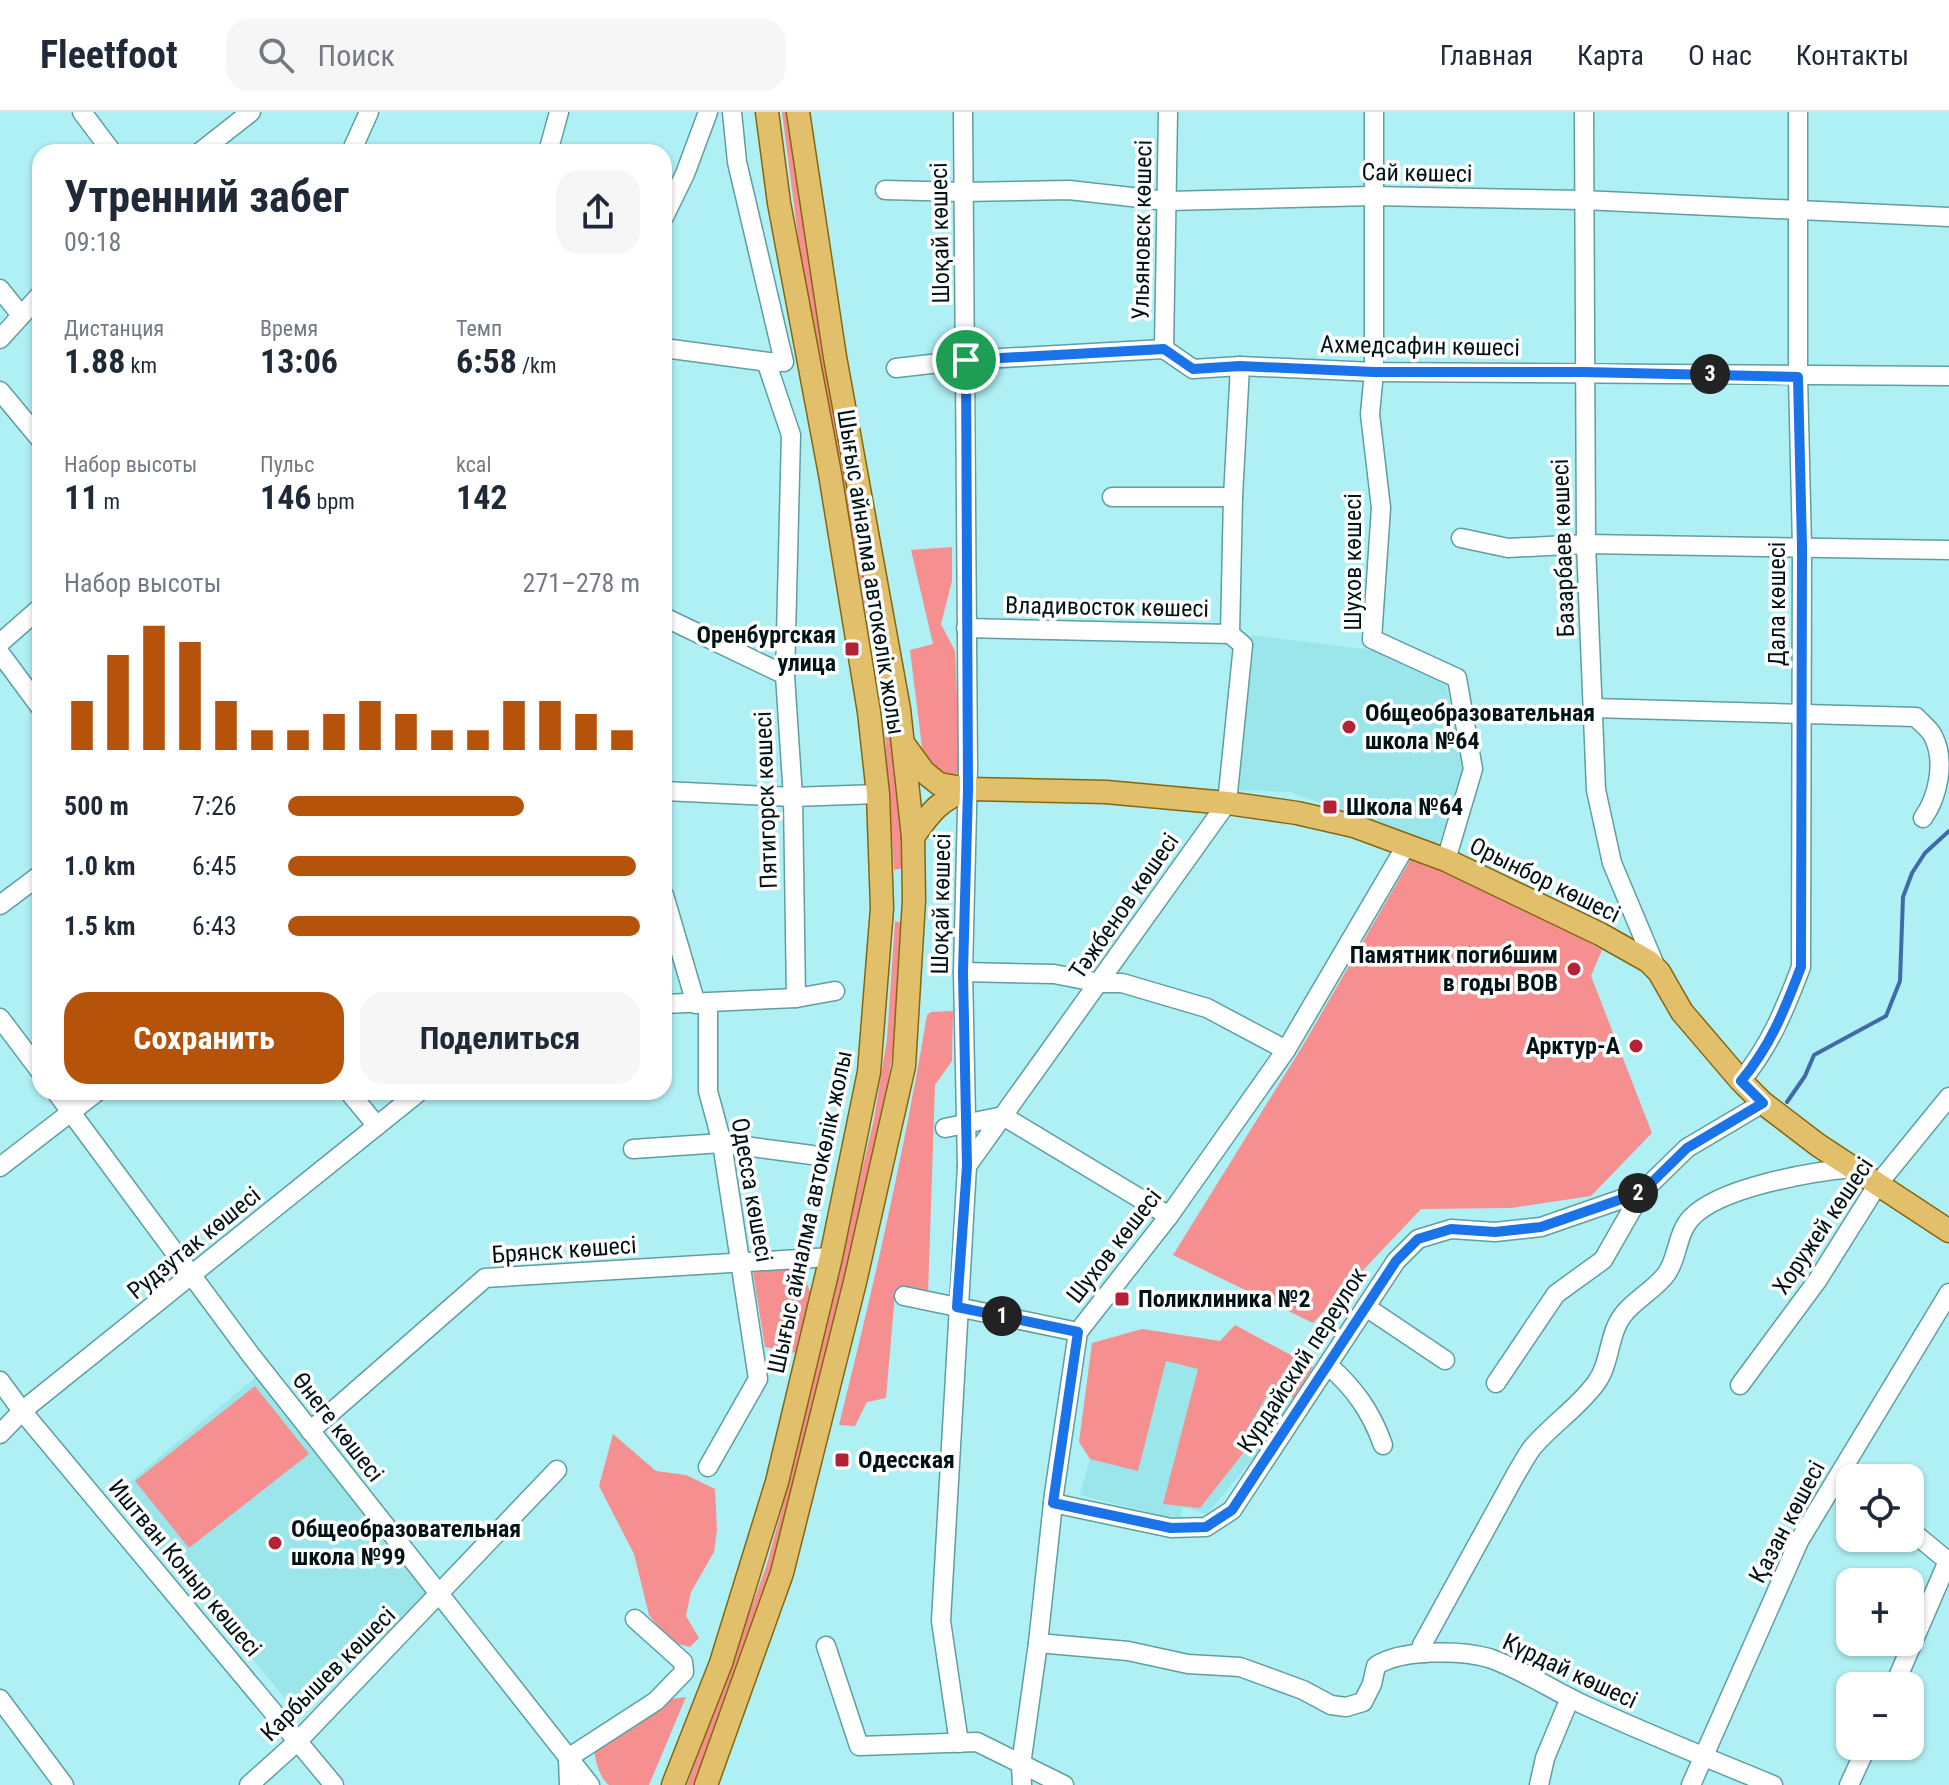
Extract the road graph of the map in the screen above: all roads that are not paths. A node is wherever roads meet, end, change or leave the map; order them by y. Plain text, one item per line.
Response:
1 (82, 112) edge
2 (251, 112) edge
3 (369, 112) edge
4 (559, 112) edge
5 (708, 112) edge
6 (732, 112) edge
7 (767, 112) edge
8 (798, 112) edge
9 (963, 112) edge
10 (1168, 112) edge
11 (1374, 112) edge
12 (1584, 112) edge
13 (1798, 112) edge
14 (106, 144) edge
15 (210, 144) edge
16 (355, 144) edge
17 (550, 144) edge
18 (885, 190) dead end
19 (963, 192) junction
20 (1372, 196) junction
21 (1583, 200) junction
22 (672, 201) edge
23 (1167, 201) junction
24 (1798, 211) junction
25 (1949, 217) edge
26 (0, 289) edge
27 (32, 303) edge
28 (20, 314) junction
29 (0, 339) edge
30 (672, 349) edge
31 (1164, 349) junction
32 (808, 360) junction
33 (966, 360) junction
34 (776, 363) junction
35 (1240, 366) junction
36 (896, 368) dead end
37 (1374, 372) junction
38 (1584, 372) junction
39 (1949, 376) edge
40 (1798, 377) junction
41 (0, 391) edge
42 (32, 429) edge
43 (1112, 497) dead end
44 (1233, 497) junction
45 (1461, 538) dead end
46 (1586, 544) junction
47 (1802, 547) junction
48 (1949, 550) edge
49 (32, 615) edge
50 (672, 621) edge
51 (966, 628) junction
52 (1237, 639) junction
53 (0, 643) edge
54 (0, 653) edge
55 (785, 675) junction
56 (32, 696) edge
57 (1593, 708) junction
58 (1800, 715) junction
59 (904, 745) junction
60 (968, 789) junction
61 (672, 791) edge
62 (878, 794) junction
63 (793, 797) junction
64 (1227, 803) junction
65 (1923, 818) dead end
66 (913, 837) junction
67 (1407, 844) junction
68 (1446, 860) junction
69 (32, 881) edge
70 (0, 905) edge
71 (672, 918) edge
72 (963, 972) junction
73 (1659, 972) junction
74 (1100, 983) junction
75 (835, 991) dead end
76 (796, 998) junction
77 (672, 1004) edge
78 (702, 1004) junction
79 (0, 1018) edge
80 (1286, 1050) junction
81 (32, 1060) edge
82 (1741, 1081) junction
83 (1949, 1097) edge
84 (62, 1100) edge
85 (87, 1100) edge
86 (356, 1100) edge
87 (409, 1100) edge
88 (1763, 1103) junction
89 (71, 1112) junction
90 (1003, 1116) junction
91 (966, 1122) junction
92 (377, 1126) junction
93 (945, 1128) dead end
94 (722, 1143) junction
95 (633, 1149) dead end
96 (812, 1155) dead end
97 (967, 1166) junction
98 (0, 1167) edge
99 (1852, 1168) junction
100 (1878, 1184) junction
101 (1642, 1192) junction
102 (1169, 1216) junction
103 (1949, 1231) edge
104 (831, 1257) junction
105 (741, 1262) junction
106 (192, 1277) junction
107 (1949, 1293) edge
108 (904, 1296) dead end
109 (957, 1307) junction
110 (1366, 1307) junction
111 (1078, 1332) junction
112 (1445, 1360) dead end
113 (1328, 1365) junction
114 (0, 1381) edge
115 (1496, 1383) dead end
116 (1740, 1385) dead end
117 (22, 1411) junction
118 (310, 1431) junction
119 (0, 1434) edge
120 (1383, 1445) dead end
121 (1851, 1464) edge
122 (708, 1467) dead end
123 (557, 1470) dead end
124 (1836, 1488) edge
125 (1053, 1503) junction
126 (1924, 1541) edge
127 (1948, 1561) edge
128 (439, 1594) junction
129 (635, 1619) dead end
130 (1038, 1643) junction
131 (826, 1646) dead end
132 (1424, 1653) junction
133 (1900, 1672) edge
134 (1570, 1698) junction
135 (0, 1699) edge
136 (6, 1720) edge
137 (298, 1741) junction
138 (959, 1743) junction
139 (1704, 1757) junction
140 (568, 1758) junction
141 (1861, 1760) edge
142 (1021, 1765) junction
143 (64, 1785) edge
144 (249, 1785) edge
145 (334, 1785) edge
146 (569, 1785) edge
147 (590, 1785) edge
148 (673, 1785) edge
149 (706, 1785) edge
150 (1022, 1785) edge
151 (1064, 1785) edge
152 (1539, 1785) edge
153 (1691, 1785) edge
154 (1773, 1785) edge
155 (1849, 1785) edge

1 - 14 street
2 - 15 street
3 - 16 street
4 - 17 street
5 - 22 street
6 - 34 street, Пятигорск көшесі
7 - 32 main road, Шығыс айналма автокөлік жолы
8 - 59 main road, Шығыс айналма автокөлік жолы
9 - 19 street, Шоқай көшесі
10 - 23 street, Ульяновск көшесі
11 - 20 street, Шухов көшесі
12 - 21 street, Базарбаев көшесі
13 - 24 street, Дала көшесі
18 - 19 street, Сай көшесі
19 - 23 street, Сай көшесі
19 - 33 street, Шоқай көшесі
20 - 21 street, Сай көшесі
20 - 23 street, Сай көшесі
20 - 37 street, Шухов көшесі
21 - 24 street, Сай көшесі
21 - 38 street, Базарбаев көшесі
23 - 31 street, Ульяновск көшесі
24 - 25 street, Сай көшесі
24 - 40 street, Дала көшесі
26 - 28 street
27 - 28 street
28 - 29 street
30 - 34 street
31 - 33 street
31 - 35 street, Ахмедсафин көшесі
32 - 34 street
32 - 62 main road, Шығыс айналма автокөлік жолы
33 - 36 street
33 - 51 street, Шоқай көшесі
34 - 55 street, Пятигорск көшесі
35 - 37 street, Ахмедсафин көшесі
35 - 44 street, Тәжбенов көшесі
37 - 38 street, Ахмедсафин көшесі
37 - 68 street, Шухов көшесі
38 - 40 street, Ахмедсафин көшесі
38 - 46 street, Базарбаев көшесі
39 - 40 street, Ахмедсафин көшесі
40 - 47 street, Дала көшесі
41 - 42 street
43 - 44 street
44 - 52 street, Тәжбенов көшесі
45 - 46 street
46 - 47 street
46 - 57 street, Базарбаев көшесі
47 - 48 street
47 - 58 street, Дала көшесі
49 - 53 street
50 - 55 street
51 - 52 street, Владивосток көшесі
51 - 60 street, Шоқай көшесі
52 - 64 street, Тәжбенов көшесі
54 - 56 street
55 - 63 street, Пятигорск көшесі
57 - 58 street
57 - 73 street, Базарбаев көшесі
58 - 65 street
58 - 82 street, Дала көшесі
59 - 60 main road
59 - 66 main road, Шығыс айналма автокөлік жолы
60 - 64 main road, Орынбор көшесі
60 - 66 main road
60 - 72 street, Шоқай көшесі
61 - 63 street
62 - 63 street
62 - 104 main road, Шығыс айналма автокөлік жолы
63 - 76 street, Пятигорск көшесі
64 - 67 main road, Орынбор көшесі
64 - 74 street, Тәжбенов көшесі
66 - 149 main road, Шығыс айналма автокөлік жолы
67 - 68 main road, Орынбор көшесі
67 - 80 street, Шухов көшесі
68 - 73 main road, Орынбор көшесі
69 - 70 street
71 - 78 street, Одесса көшесі
72 - 74 street
72 - 91 street, Шоқай көшесі
73 - 82 main road, Орынбор көшесі
74 - 80 street
74 - 90 street, Тәжбенов көшесі
75 - 76 street
76 - 78 street
77 - 78 street
78 - 94 street, Одесса көшесі
79 - 81 street
80 - 102 street, Шухов көшесі
82 - 88 main road, Орынбор көшесі
83 - 100 street, Хоружей көшесі
84 - 89 street, Өнеге көшесі
85 - 89 street
86 - 92 street
87 - 92 street, Рудзутак көшесі
88 - 99 main road, Орынбор көшесі
88 - 101 street
89 - 98 street
89 - 106 street, Өнеге көшесі
90 - 91 street
90 - 97 street, Тәжбенов көшесі
90 - 102 street
91 - 93 street
91 - 97 street, Шоқай көшесі
92 - 106 street, Рудзутак көшесі
94 - 95 street
94 - 96 street
94 - 105 street, Одесса көшесі
97 - 109 street, Шоқай көшесі
99 - 100 main road, Орынбор көшесі
99 - 132 street
100 - 103 main road, Орынбор көшесі
100 - 116 street, Хоружей көшесі
101 - 110 street, Курдайский переулок
101 - 115 street
102 - 111 street, Шухов көшесі
104 - 105 street, Брянск көшесі
104 - 148 main road, Шығыс айналма автокөлік жолы
105 - 118 street, Брянск көшесі
105 - 122 street, Одесса көшесі
106 - 117 street, Рудзутак көшесі
106 - 118 street, Өнеге көшесі
107 - 121 street, Қазан көшесі
108 - 109 street
109 - 111 street
109 - 138 street, Шоқай көшесі
110 - 112 street
110 - 113 street, Курдайский переулок
111 - 125 street, Шухов көшесі
113 - 120 street
113 - 125 street, Курдайский переулок
114 - 117 street, Иштван Коныр көшесі
117 - 119 street, Рудзутак көшесі
117 - 137 street, Иштван Коныр көшесі
118 - 128 street, Өнеге көшесі
123 - 128 street, Карбышев көшесі
124 - 139 street, Қазан көшесі
125 - 130 street, Шухов көшесі
126 - 127 street
127 - 133 street
128 - 137 street, Карбышев көшесі
128 - 140 street, Өнеге көшесі
129 - 140 street
130 - 132 street, Күрдай көшесі
130 - 142 street, Шухов көшесі
131 - 138 street
132 - 134 street, Күрдай көшесі
134 - 139 street, Күрдай көшесі
134 - 152 street
135 - 136 street
136 - 143 street
137 - 144 street, Карбышев көшесі
137 - 145 street, Иштван Коныр көшесі
138 - 142 street
139 - 153 street, Қазан көшесі
139 - 154 street, Күрдай көшесі
140 - 146 street
140 - 147 street, Өнеге көшесі
141 - 155 street
142 - 150 street, Шухов көшесі
142 - 151 street

